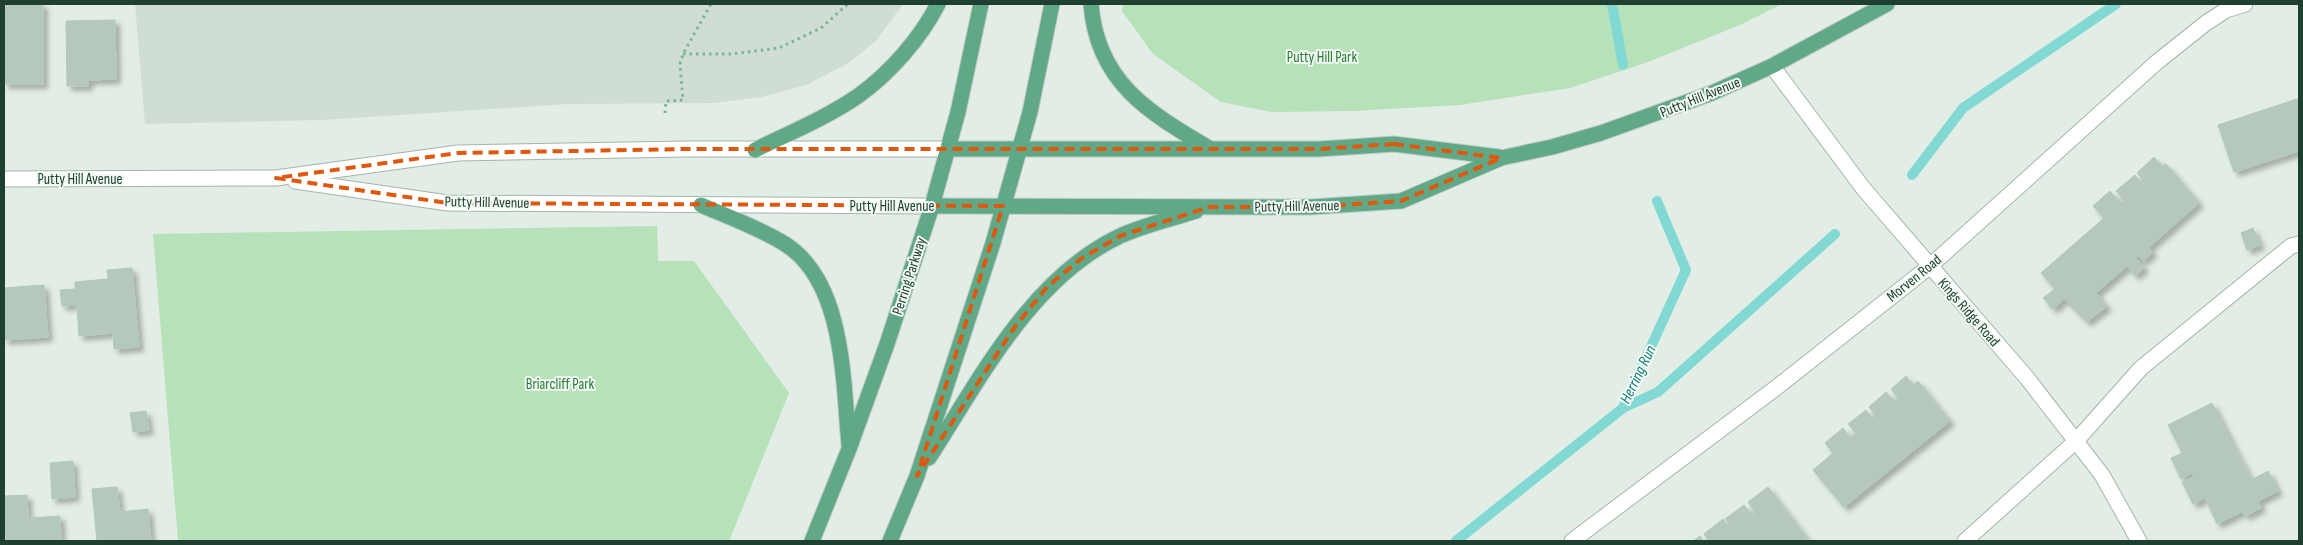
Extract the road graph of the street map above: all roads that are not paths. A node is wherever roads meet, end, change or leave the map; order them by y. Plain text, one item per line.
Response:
1 (938, 4) edge
2 (981, 4) edge
3 (1052, 4) edge
4 (1091, 4) edge
5 (1887, 4) edge
6 (2245, 4) edge
7 (1772, 66) junction
8 (949, 149) junction
9 (1020, 149) junction
10 (1210, 149) junction
11 (755, 150) junction
12 (1501, 158) junction
13 (276, 178) junction
14 (4, 179) edge
15 (701, 205) junction
16 (932, 206) junction
17 (1003, 206) junction
18 (1209, 207) junction
19 (2299, 244) edge
20 (1929, 267) junction
21 (2076, 441) junction
22 (849, 449) junction
23 (917, 476) junction
24 (812, 541) edge
25 (890, 541) edge
26 (1572, 541) edge
27 (1965, 541) edge
28 (2139, 541) edge

1 - 11 main road
2 - 8 main road, Perring Parkway
3 - 9 main road
4 - 10 main road
5 - 7 main road, Putty Hill Avenue
6 - 20 street, Morven Road
7 - 12 main road, Putty Hill Avenue
7 - 20 street, Kings Ridge Road
8 - 9 main road, Putty Hill Avenue
8 - 11 street, Putty Hill Avenue
8 - 16 main road, Perring Parkway
9 - 10 main road, Putty Hill Avenue
9 - 17 main road
10 - 12 main road, Putty Hill Avenue
11 - 13 street, Putty Hill Avenue
12 - 18 main road, Putty Hill Avenue
13 - 14 street, Putty Hill Avenue
13 - 15 street, Putty Hill Avenue
15 - 16 street, Putty Hill Avenue
15 - 22 main road
16 - 17 main road, Putty Hill Avenue
16 - 22 main road, Perring Parkway
17 - 18 main road, Putty Hill Avenue
17 - 23 main road
18 - 23 main road
19 - 21 street
20 - 21 street, Kings Ridge Road
20 - 26 street, Morven Road
21 - 27 street
21 - 28 street, Kings Ridge Road
22 - 24 main road, Perring Parkway
23 - 25 main road

